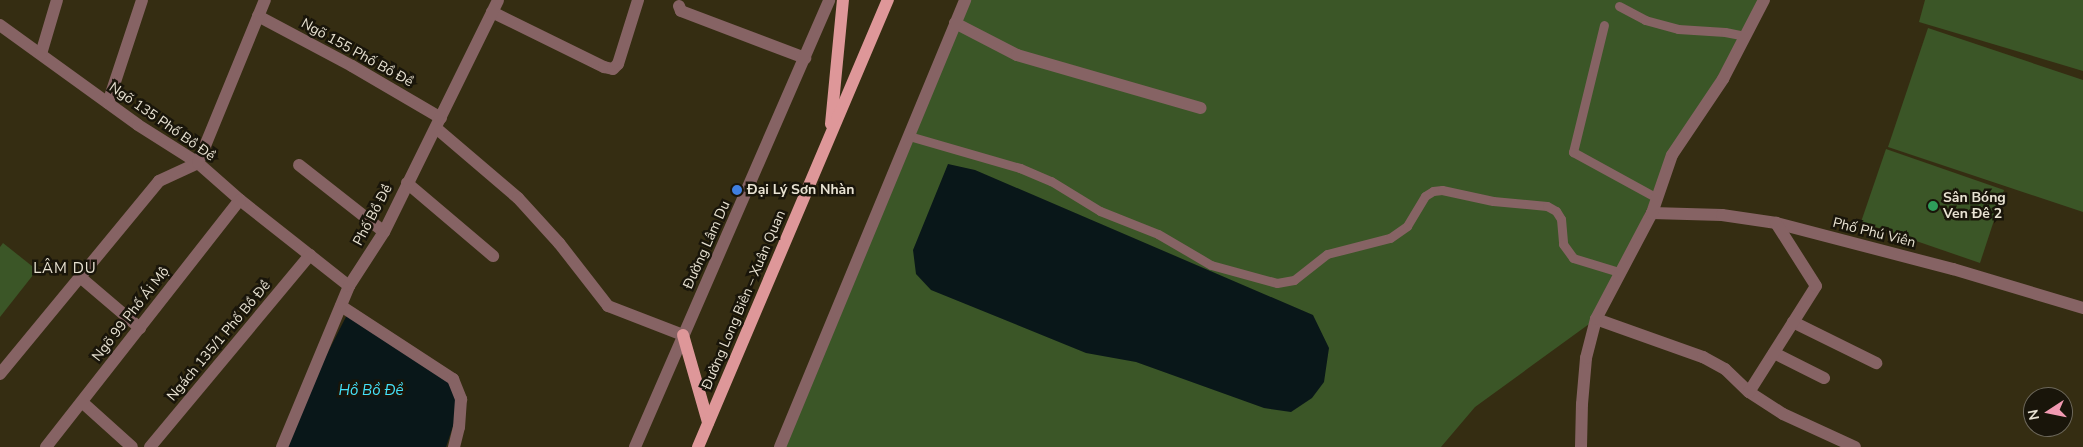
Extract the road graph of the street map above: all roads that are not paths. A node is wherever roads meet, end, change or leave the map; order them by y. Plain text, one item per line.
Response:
1 (57, 0) edge
2 (142, 0) edge
3 (265, 0) edge
4 (498, 0) edge
5 (638, 0) edge
6 (829, 0) edge
7 (843, 0) edge
8 (888, 0) edge
9 (965, 0) edge
10 (1764, 0) edge
11 (680, 6) dead end
12 (1619, 6) dead end
13 (492, 12) junction
14 (258, 16) junction
15 (955, 23) junction
16 (0, 25) edge
17 (1604, 25) dead end
18 (1745, 36) junction
19 (41, 54) junction
20 (805, 58) junction
21 (108, 103) junction
22 (1202, 108) dead end
23 (439, 123) junction
24 (909, 136) junction
25 (830, 137) junction
26 (198, 163) junction
27 (299, 165) dead end
28 (408, 183) junction
29 (1657, 198) junction
30 (240, 200) junction
31 (1652, 213) junction
32 (1776, 223) junction
33 (384, 232) junction
34 (310, 255) junction
35 (493, 256) dead end
36 (1619, 272) junction
37 (80, 277) junction
38 (349, 286) junction
39 (342, 306) junction
40 (2083, 308) edge
41 (1596, 319) junction
42 (1793, 322) junction
43 (140, 328) junction
44 (683, 335) junction
45 (1774, 353) junction
46 (1876, 363) dead end
47 (0, 374) edge
48 (1824, 378) dead end
49 (1749, 392) junction
50 (82, 402) junction
51 (708, 422) junction
52 (46, 447) edge
53 (132, 447) edge
54 (150, 447) edge
55 (282, 447) edge
56 (454, 447) edge
57 (635, 447) edge
58 (698, 447) edge
59 (780, 447) edge
60 (1581, 447) edge
61 (1855, 447) edge

1 - 19 street
2 - 21 street
3 - 14 street
4 - 13 street, Phố Bồ Đề
5 - 13 street
6 - 20 street, Đường Lâm Du
7 - 25 main road
8 - 25 main road, Đường Long Biên – Xuân Quan
9 - 15 street
10 - 18 street
11 - 20 street
12 - 18 lane
13 - 23 street, Phố Bồ Đề
14 - 23 street, Ngõ 155 Phố Bồ Đề
14 - 26 street
15 - 22 street
15 - 24 street
16 - 19 street, Ngõ 135 Phố Bồ Đề
17 - 29 lane
18 - 29 street
19 - 21 street, Ngõ 135 Phố Bồ Đề
20 - 44 street, Đường Lâm Du
21 - 26 street, Ngõ 135 Phố Bồ Đề
23 - 28 street, Phố Bồ Đề
23 - 44 street, Ngõ 155 Phố Bồ Đề
24 - 36 lane
24 - 59 street
25 - 51 main road, Đường Long Biên – Xuân Quan
26 - 30 street, Ngõ 135 Phố Bồ Đề
26 - 37 street
27 - 33 street
28 - 33 street, Phố Bồ Đề
28 - 35 street
29 - 31 street
30 - 34 street, Ngõ 135 Phố Bồ Đề
30 - 43 street, Ngõ 99 Phố Ái Mộ
31 - 32 street, Phố Phú Viên
31 - 36 street
32 - 40 street, Phố Phú Viên
32 - 42 street
33 - 38 street, Phố Bồ Đề
34 - 38 street, Ngõ 135 Phố Bồ Đề
34 - 54 street, Ngách 135/1 Phố Bồ Đề
36 - 41 street
37 - 43 street
37 - 47 street
38 - 39 street, Phố Bồ Đề
39 - 55 street, Phố Bồ Đề
39 - 56 street
41 - 49 street
41 - 60 street
42 - 45 street
42 - 46 street
43 - 50 street, Ngõ 99 Phố Ái Mộ
44 - 51 main road
44 - 57 street, Đường Lâm Du
45 - 48 street
45 - 49 street
49 - 61 street
50 - 52 street, Ngõ 99 Phố Ái Mộ
50 - 53 street
51 - 58 main road, Đường Long Biên – Xuân Quan

